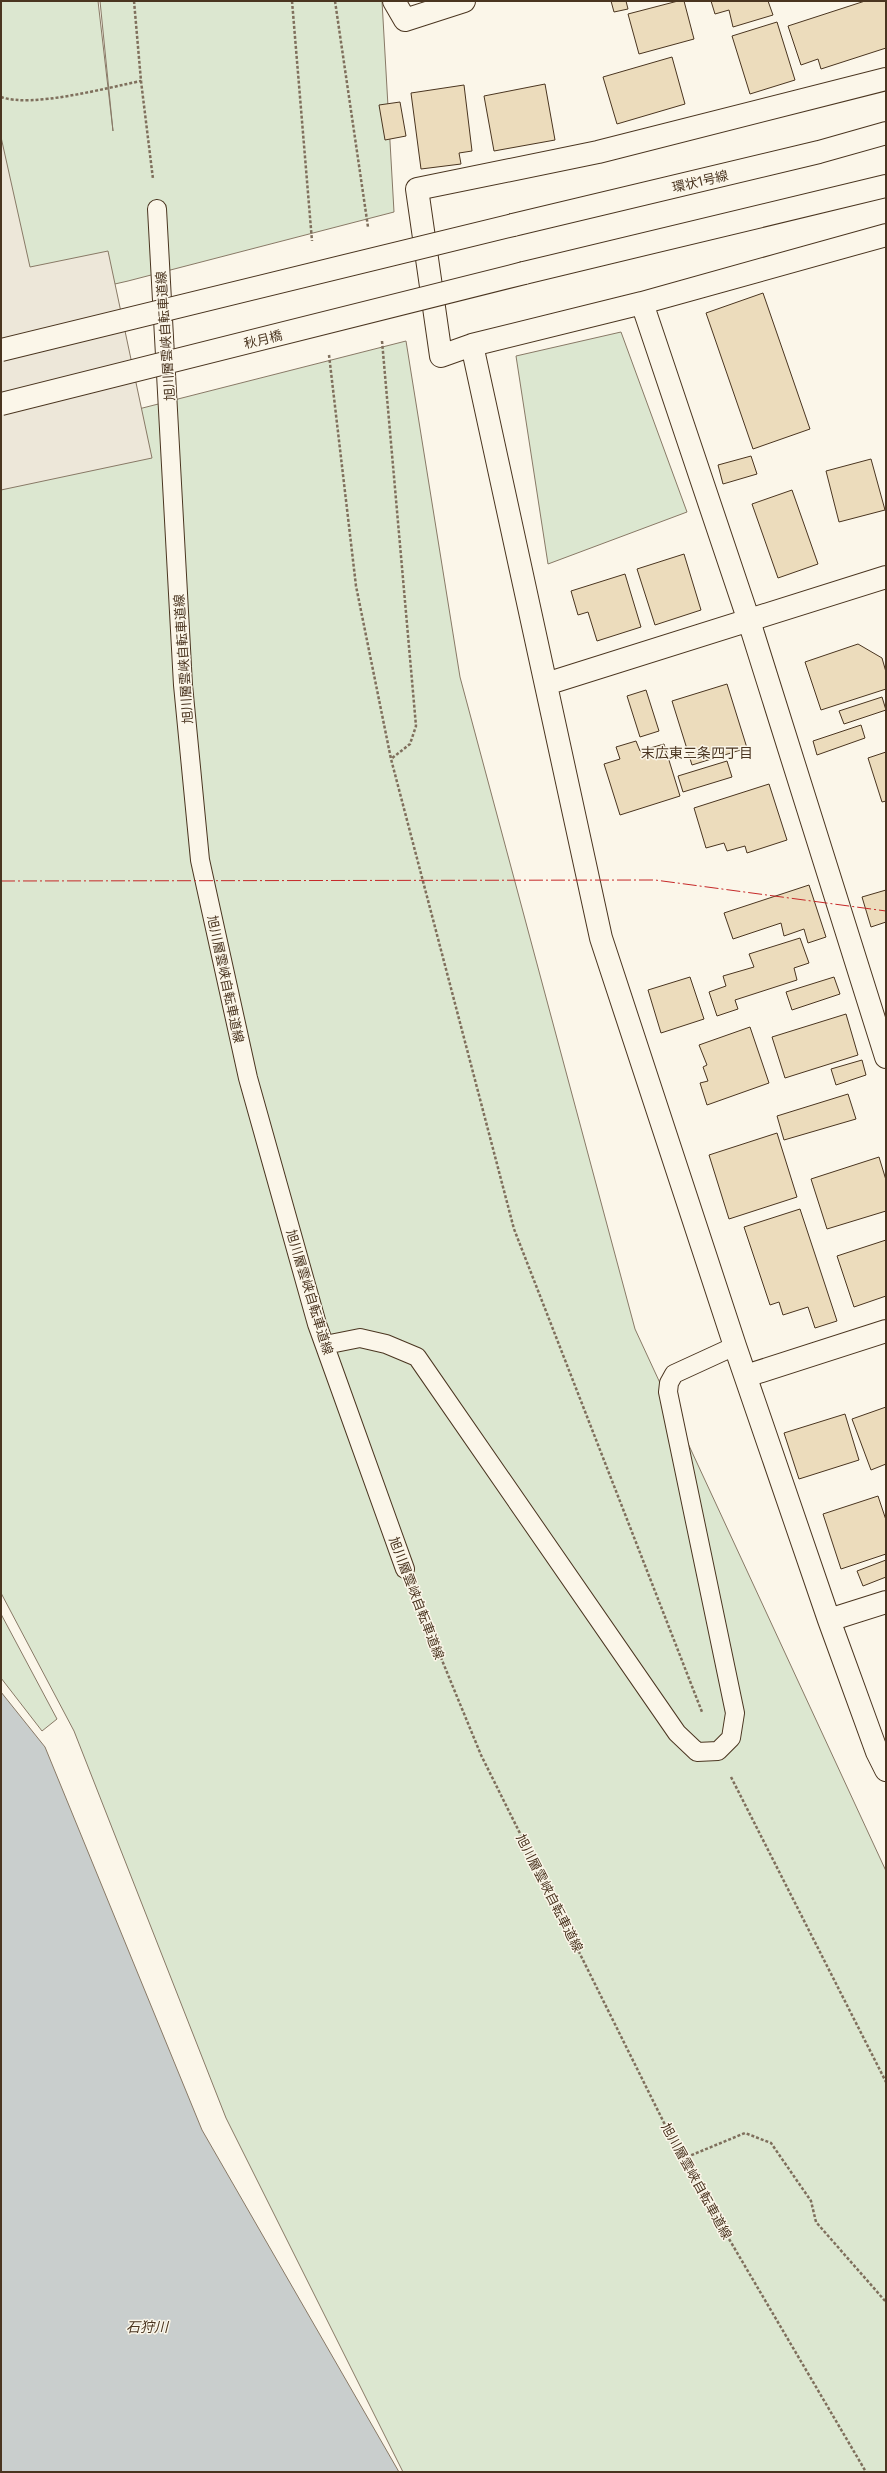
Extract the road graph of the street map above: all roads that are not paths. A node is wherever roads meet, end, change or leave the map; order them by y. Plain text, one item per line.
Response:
1 (394, 1) edge
2 (464, 1) edge
3 (886, 79) edge
4 (886, 133) edge
5 (886, 186) edge
6 (157, 210) road end
7 (886, 235) edge
8 (642, 303) junction
9 (472, 345) junction
10 (1, 350) edge
11 (1, 404) edge
12 (886, 577) edge
13 (749, 621) junction
14 (546, 684) junction
15 (886, 1057) edge
16 (886, 1331) edge
17 (325, 1345) junction
18 (736, 1346) junction
19 (746, 1376) junction
20 (405, 1570) road end
21 (886, 1602) edge
22 (829, 1620) junction
23 (886, 1770) edge

1 - 2 street
3 - 9 street
4 - 10 street, 環状1号線, bridge
5 - 11 street, 秋月橋, bridge
6 - 17 lane, 旭川層雲峡自転車道線
7 - 8 street
8 - 9 street
8 - 13 street
9 - 14 street
12 - 13 street
13 - 14 street
13 - 15 street
14 - 18 street
16 - 19 street
17 - 18 lane
17 - 20 lane, 旭川層雲峡自転車道線
18 - 19 street
19 - 22 street
21 - 22 street
22 - 23 street

